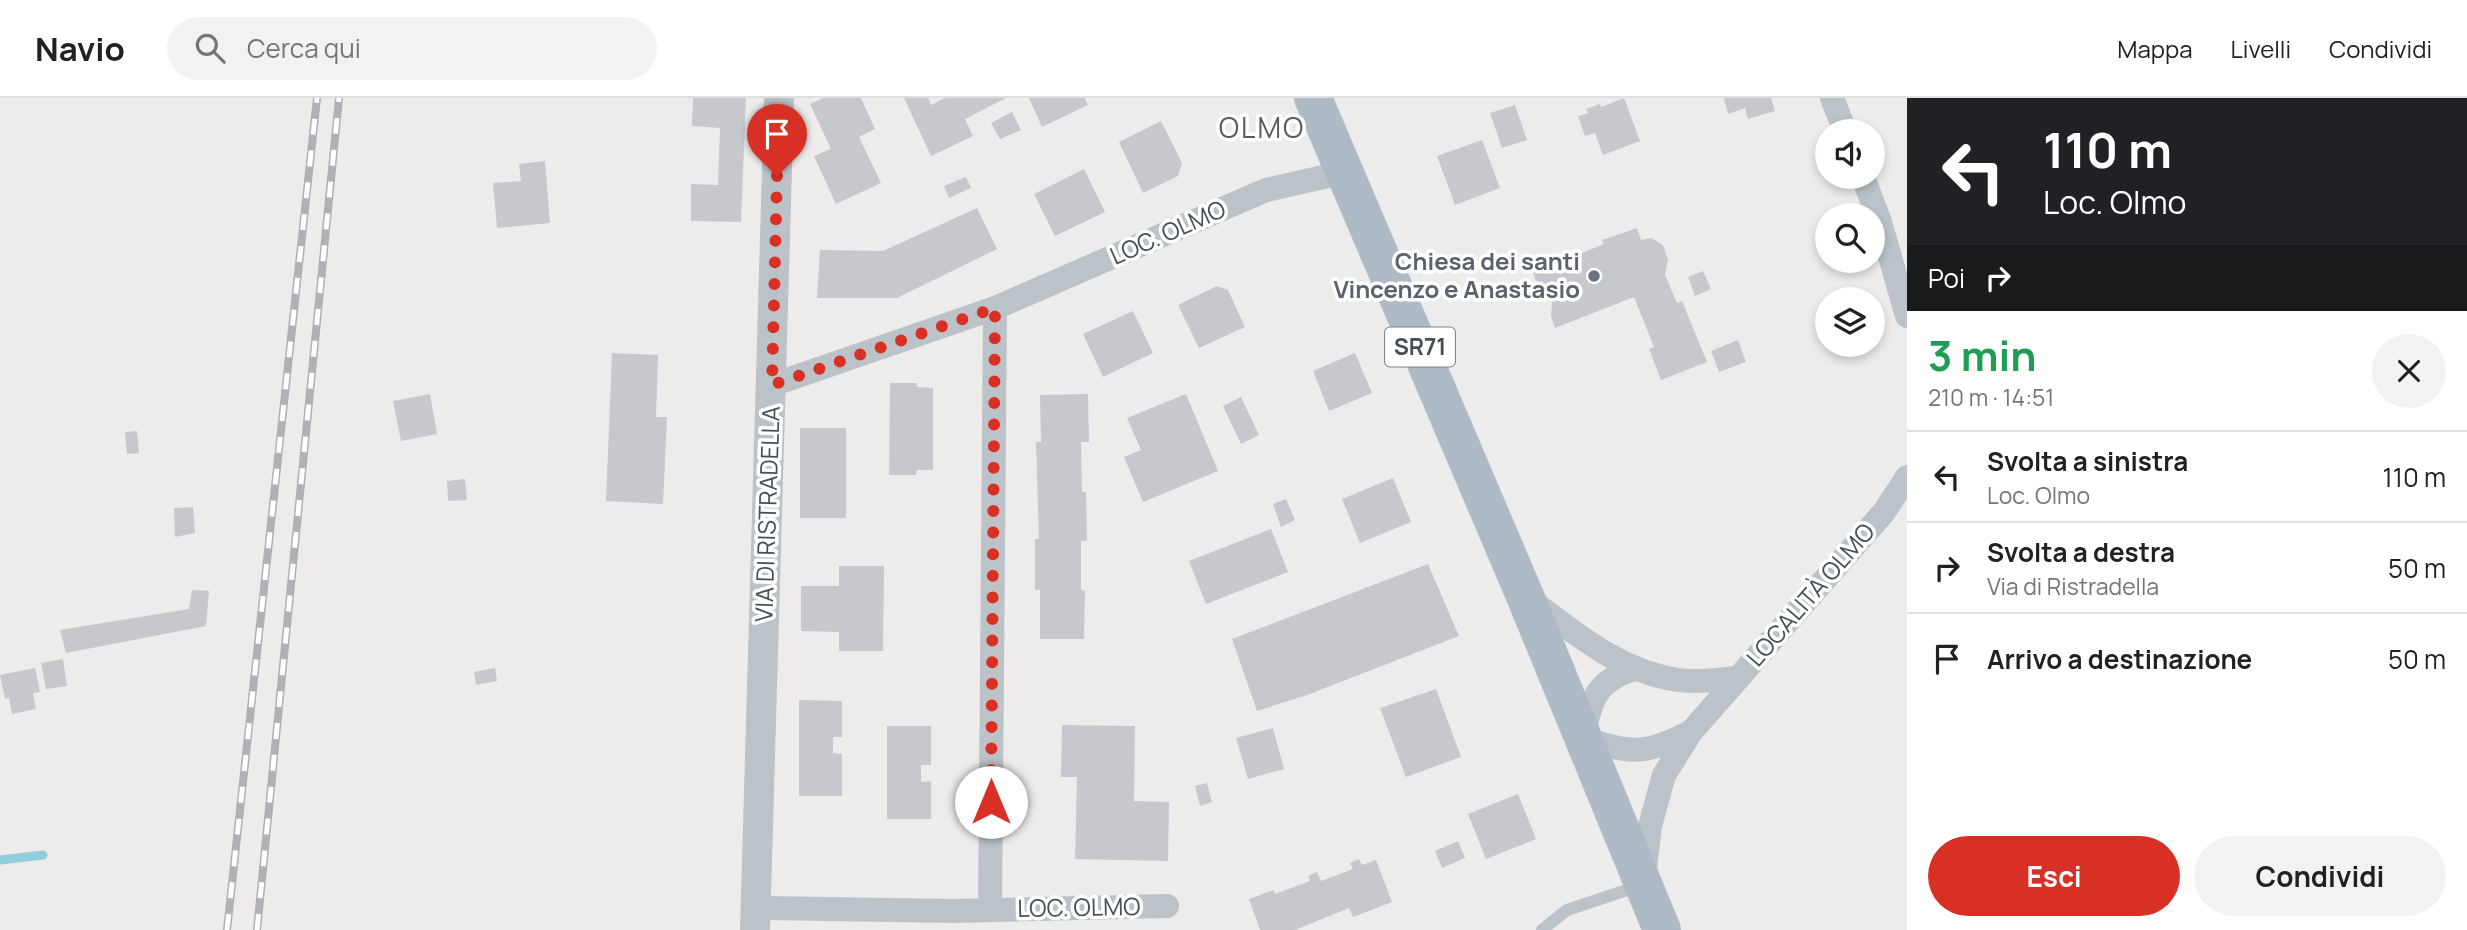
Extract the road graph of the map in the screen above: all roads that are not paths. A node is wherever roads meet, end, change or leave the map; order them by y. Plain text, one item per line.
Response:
1 (779, 98) edge
2 (1313, 98) edge
3 (1832, 98) edge
4 (1840, 119) edge
5 (1346, 172) junction
6 (1868, 189) edge
7 (995, 308) junction
8 (1907, 316) edge
9 (772, 385) junction
10 (1907, 477) edge
11 (1525, 596) junction
12 (1636, 669) junction
13 (1738, 678) junction
14 (1691, 732) junction
15 (1584, 738) junction
16 (1643, 885) junction
17 (1167, 906) dead end
18 (990, 910) junction
19 (755, 919) edge
20 (1542, 930) edge
21 (1662, 930) edge

1 - 9 street, VIA DI RISTRADELLA
2 - 5 main road, SR71
3 - 4 street
5 - 7 street, LOC. OLMO
5 - 11 main road, SR71
6 - 8 street
7 - 9 street, LOC. OLMO
7 - 18 street, LOC. OLMO
9 - 19 street, VIA DI RISTRADELLA
10 - 13 street, LOCALITÀ OLMO
11 - 12 street
11 - 15 main road, SR71
12 - 13 street
12 - 15 street
13 - 14 street, LOCALITÀ OLMO
14 - 15 street
14 - 16 street, LOCALITÀ OLMO
15 - 16 main road, SR71
16 - 20 lane
16 - 21 main road, SR71
17 - 18 street, LOC. OLMO
18 - 19 street, LOC. OLMO

